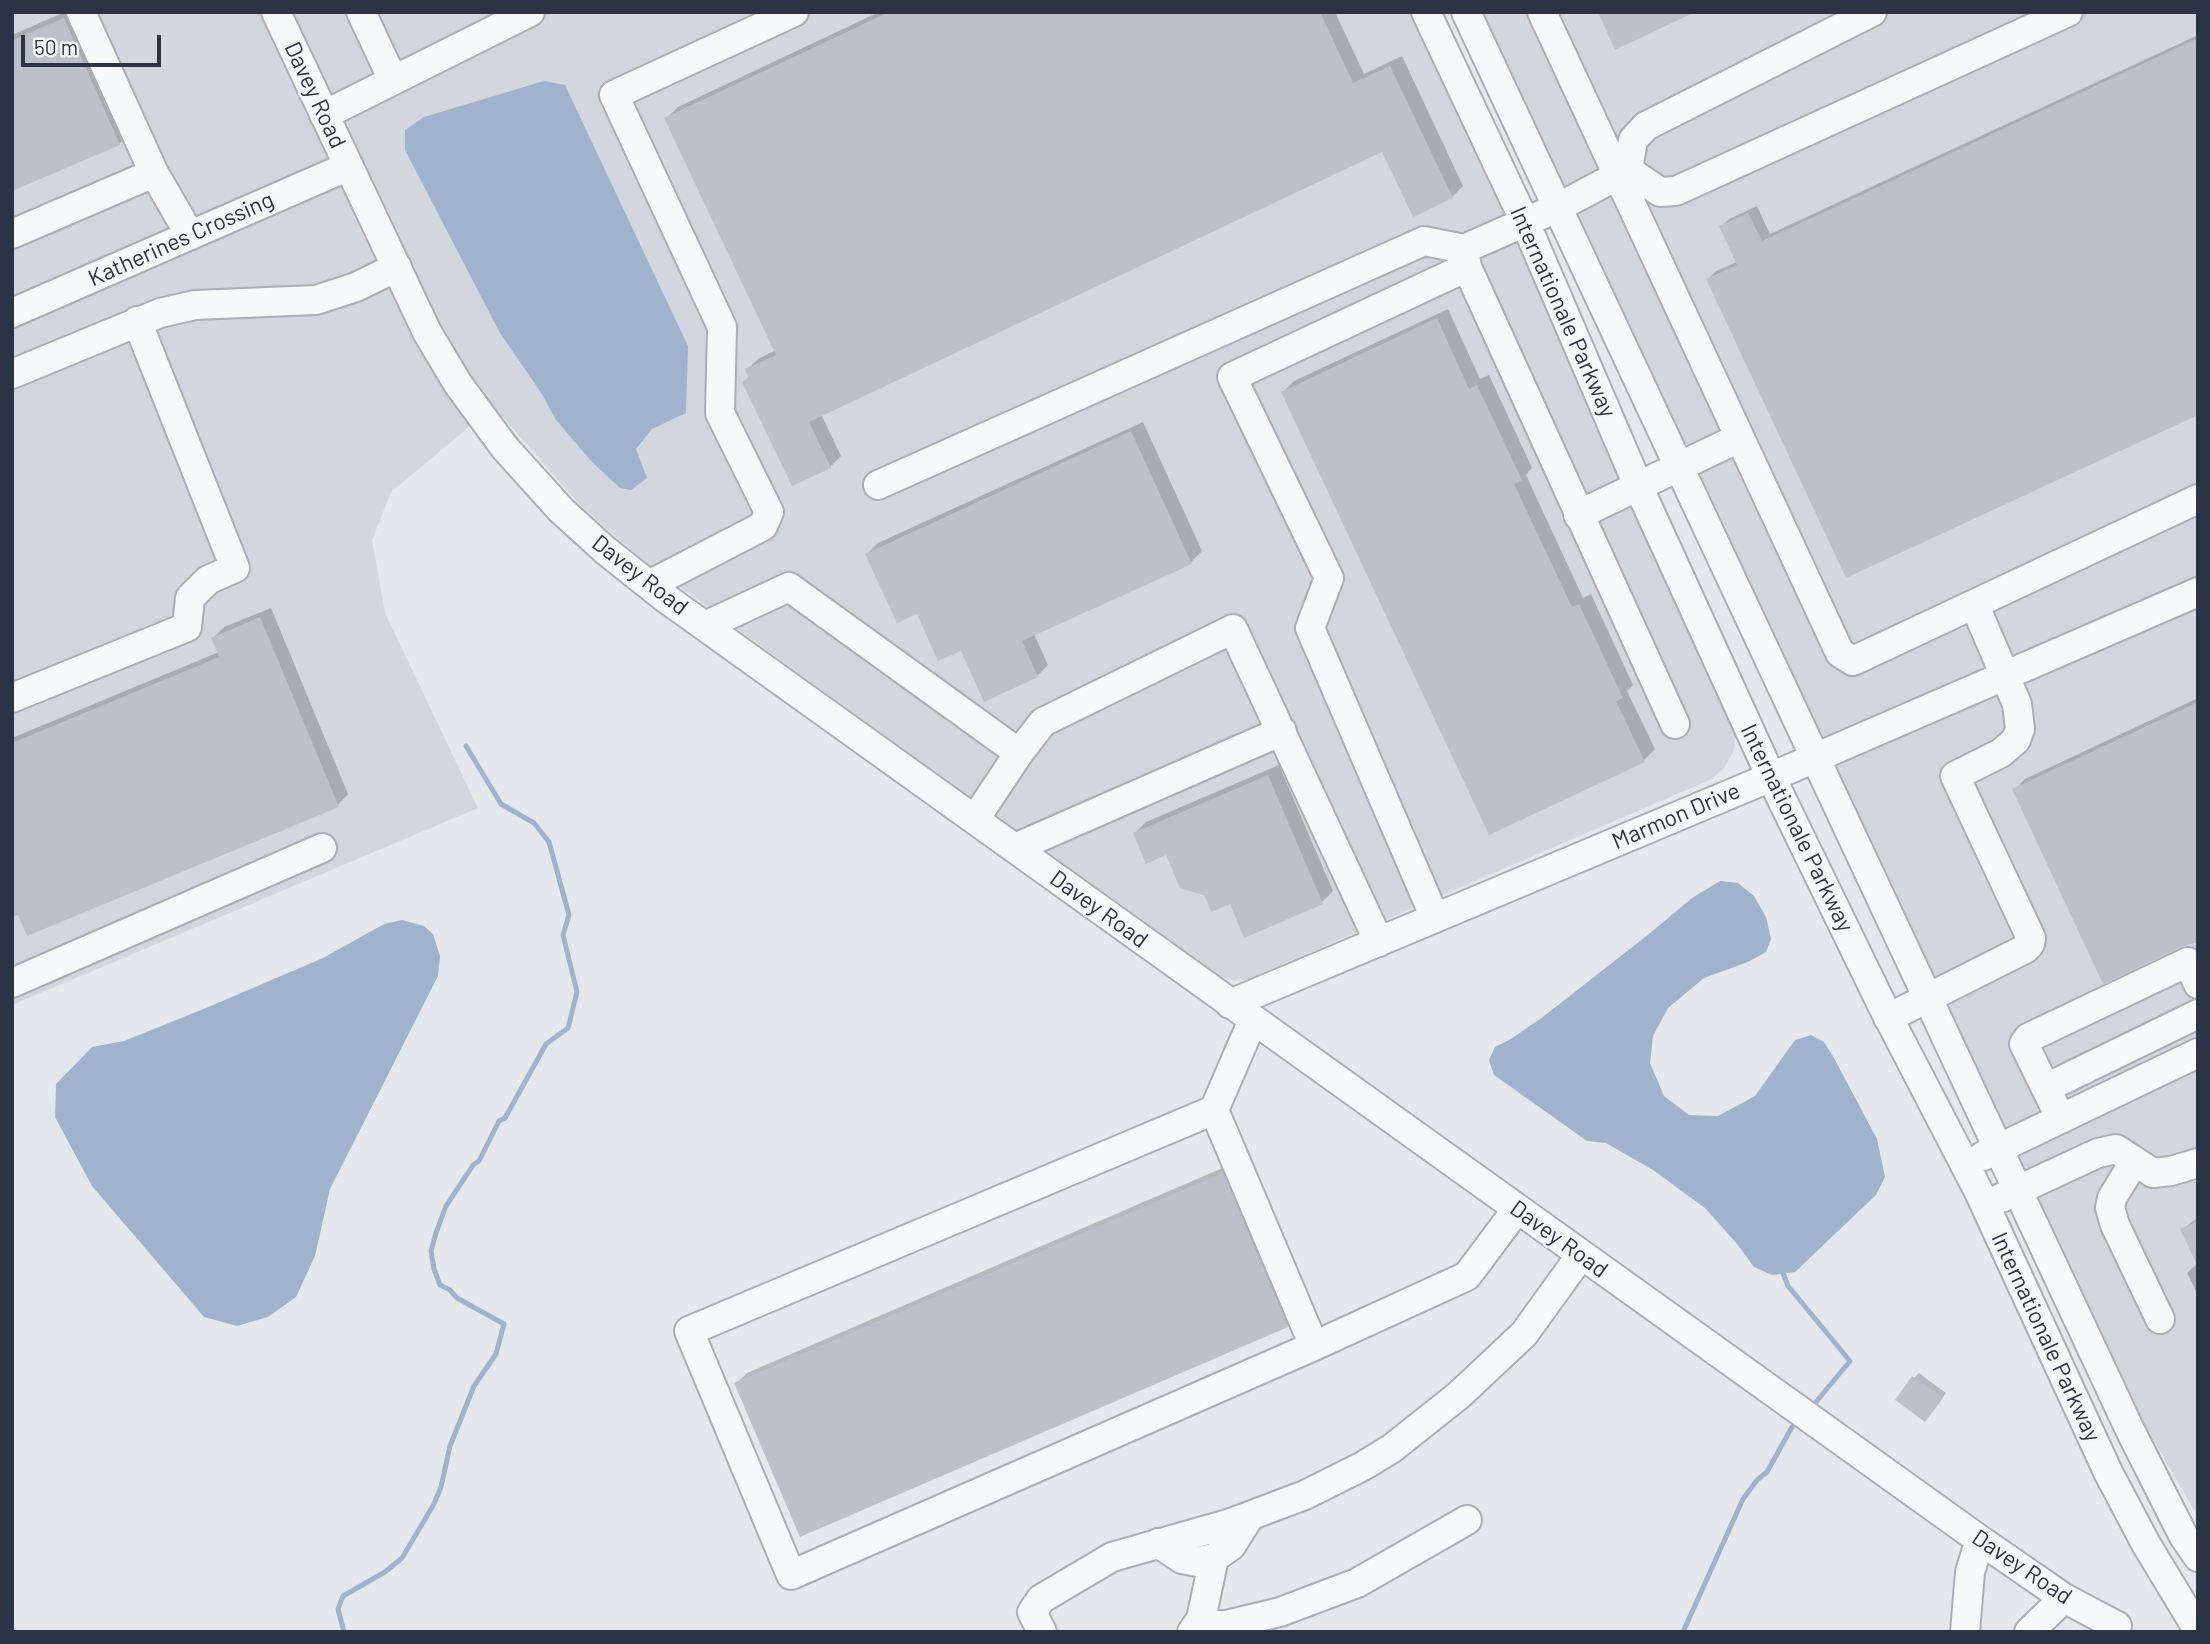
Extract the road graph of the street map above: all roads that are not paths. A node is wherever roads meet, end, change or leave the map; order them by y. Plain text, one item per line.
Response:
1 (81, 12) edge
2 (276, 12) edge
3 (361, 12) edge
4 (530, 12) edge
5 (794, 12) edge
6 (1426, 12) edge
7 (1466, 12) edge
8 (1542, 12) edge
9 (1872, 12) edge
10 (2068, 12) edge
11 (393, 80) junction
12 (324, 115) junction
13 (349, 166) junction
14 (154, 173) junction
15 (1623, 173) junction
16 (1557, 208) junction
17 (1525, 222) junction
18 (12, 234) edge
19 (190, 235) junction
20 (1465, 258) junction
21 (397, 267) junction
22 (12, 313) edge
23 (137, 321) junction
24 (12, 374) edge
25 (1739, 438) junction
26 (1677, 466) junction
27 (878, 485) dead end
28 (1638, 486) junction
29 (2198, 499) edge
30 (1578, 515) junction
31 (649, 585) junction
32 (2198, 592) edge
33 (1975, 606) junction
34 (705, 625) junction
35 (2005, 675) junction
36 (12, 698) edge
37 (1675, 724) dead end
38 (1282, 731) junction
39 (1019, 753) junction
40 (1814, 758) junction
41 (1771, 776) junction
42 (975, 819) junction
43 (322, 848) dead end
44 (1015, 848) junction
45 (1435, 918) junction
46 (1379, 942) junction
47 (12, 983) edge
48 (2198, 984) edge
49 (1927, 998) junction
50 (1230, 1004) junction
51 (2198, 1014) edge
52 (1888, 1017) junction
53 (1253, 1020) junction
54 (2198, 1053) edge
55 (2046, 1088) junction
56 (1214, 1110) junction
57 (2061, 1119) junction
58 (1999, 1148) junction
59 (2134, 1162) junction
60 (2198, 1163) edge
61 (1965, 1166) junction
62 (2018, 1189) junction
63 (1986, 1206) junction
64 (1517, 1209) junction
65 (1581, 1255) junction
66 (2160, 1319) dead end
67 (1314, 1346) junction
68 (1250, 1516) junction
69 (1467, 1520) dead end
70 (1980, 1540) junction
71 (1158, 1544) junction
72 (2198, 1557) edge
73 (1214, 1558) junction
74 (2064, 1598) junction
75 (2117, 1626) dead end
76 (1195, 1628) edge
77 (1969, 1628) edge
78 (2198, 1630) edge
79 (1042, 1632) edge
80 (2029, 1632) edge

1 - 14 street
2 - 12 street, Davey Road
3 - 11 street
4 - 11 street
5 - 31 street
6 - 17 street, Internationale Parkway
7 - 16 street, Internationale Parkway
8 - 15 street
9 - 15 street
10 - 15 street
11 - 12 street
12 - 13 street, Davey Road
13 - 19 street, Katherines Crossing
13 - 21 street, Davey Road
14 - 18 street
14 - 19 street
15 - 16 street
15 - 25 street
16 - 17 street
16 - 26 street, Internationale Parkway
17 - 20 street
17 - 28 street, Internationale Parkway
19 - 22 street, Katherines Crossing
20 - 27 street
20 - 30 street
20 - 45 street
21 - 23 street
21 - 31 street, Davey Road
23 - 24 street
23 - 36 street
25 - 26 street
25 - 33 street
26 - 28 street
26 - 40 street, Internationale Parkway
28 - 30 street
28 - 41 street, Internationale Parkway
29 - 33 street
30 - 37 street
31 - 34 street, Davey Road
32 - 35 street, Marmon Drive
33 - 35 street
34 - 39 street
34 - 42 street, Davey Road
35 - 40 street, Marmon Drive
35 - 49 street
38 - 39 street
38 - 44 street
38 - 46 street
39 - 42 street
40 - 41 street, Marmon Drive
40 - 49 street, Internationale Parkway
41 - 45 street, Marmon Drive
41 - 52 street, Internationale Parkway
42 - 44 street, Davey Road
43 - 47 street
44 - 50 street, Davey Road
45 - 46 street, Marmon Drive
46 - 50 street, Marmon Drive
48 - 55 street
49 - 52 street
49 - 58 street, Internationale Parkway
50 - 53 street, Davey Road
51 - 55 street
52 - 61 street, Internationale Parkway
53 - 56 street
53 - 64 street, Davey Road
54 - 57 street
55 - 57 street
56 - 67 street
56 - 67 street
57 - 58 street
58 - 61 street
58 - 62 street, Internationale Parkway
59 - 60 street
59 - 62 street
59 - 66 street
61 - 63 street, Internationale Parkway
62 - 63 street
62 - 72 street, Internationale Parkway
63 - 78 street, Internationale Parkway
64 - 65 street, Davey Road
64 - 67 street
65 - 68 street
65 - 70 street, Davey Road
68 - 71 street
68 - 73 street
69 - 76 street
70 - 74 street, Davey Road
70 - 77 street
71 - 73 street
71 - 79 street
73 - 76 street
74 - 75 street, Davey Road
74 - 80 street

